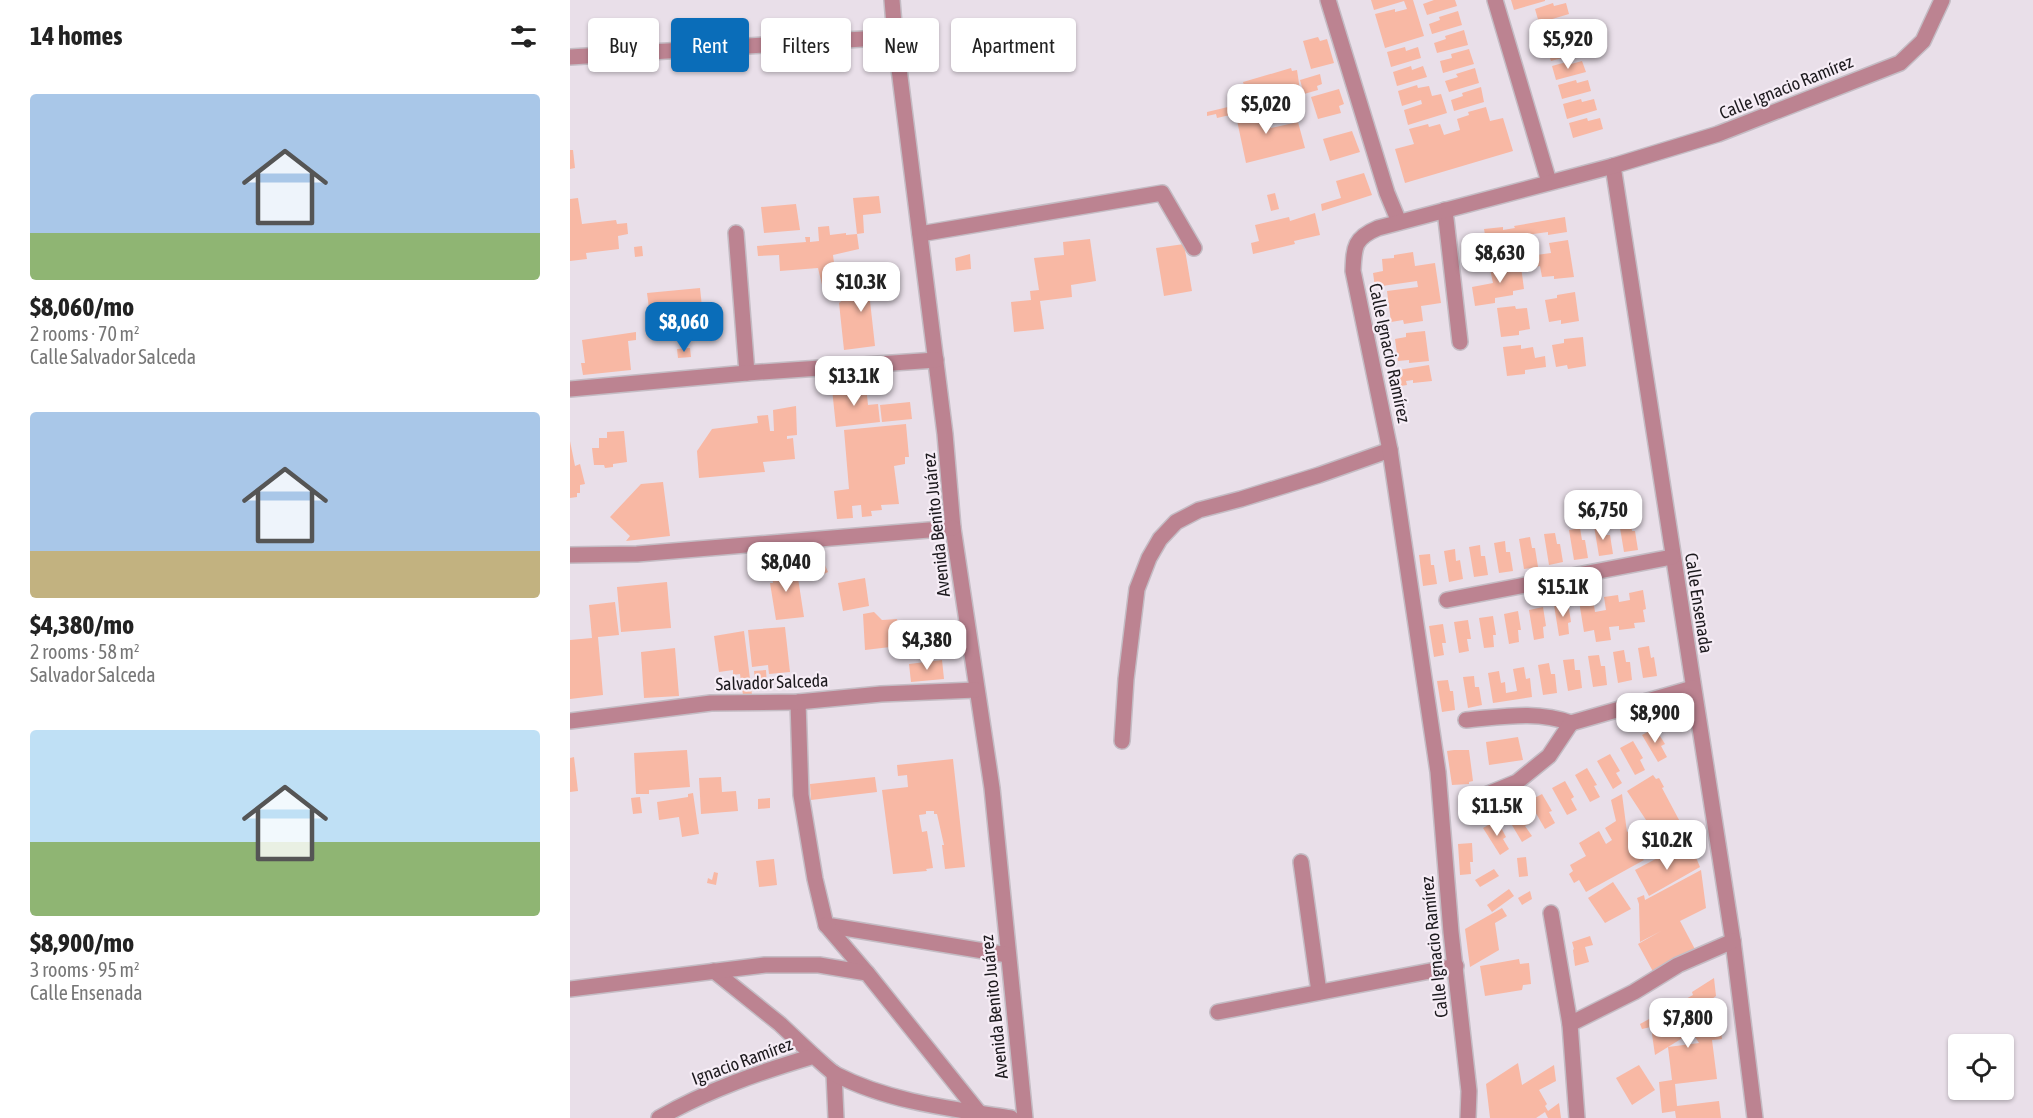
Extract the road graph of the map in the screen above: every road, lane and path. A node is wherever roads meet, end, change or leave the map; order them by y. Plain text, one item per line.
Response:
1 (892, 0) edge
2 (1328, 0) edge
3 (1495, 0) edge
4 (1942, 0) edge
5 (893, 18) edge
6 (863, 39) edge
7 (570, 57) edge
8 (899, 72) edge
9 (1613, 166) junction
10 (1550, 182) junction
11 (1445, 210) junction
12 (1399, 222) junction
13 (736, 233) dead end
14 (920, 234) junction
15 (1194, 248) dead end
16 (1460, 342) dead end
17 (936, 360) junction
18 (747, 373) junction
19 (570, 389) edge
20 (1390, 450) junction
21 (953, 528) junction
22 (570, 555) edge
23 (1672, 557) junction
24 (1447, 600) dead end
25 (1693, 688) junction
26 (976, 690) junction
27 (798, 702) junction
28 (1466, 720) dead end
29 (570, 721) edge
30 (1571, 723) junction
31 (1122, 741) dead end
32 (1478, 798) dead end
33 (1301, 862) dead end
34 (1551, 914) dead end
35 (826, 925) junction
36 (1733, 941) junction
37 (1008, 955) junction
38 (1456, 966) junction
39 (714, 971) junction
40 (867, 973) junction
41 (570, 989) edge
42 (1319, 992) junction
43 (1218, 1012) dead end
44 (1570, 1024) junction
45 (814, 1056) junction
46 (834, 1073) junction
47 (927, 1104) junction
48 (980, 1114) junction
49 (659, 1118) edge
50 (836, 1118) edge
51 (938, 1118) edge
52 (1011, 1118) edge
53 (1025, 1118) edge
54 (1468, 1118) edge
55 (1577, 1118) edge
56 (1755, 1118) edge

1 - 5 street, Avenida Benito Juárez
2 - 12 street
3 - 10 street
4 - 9 street, Calle Ignacio Ramírez
6 - 7 street
8 - 14 street, Avenida Benito Juárez
9 - 10 street, Calle Ignacio Ramírez
9 - 23 street, Calle Ensenada
10 - 11 street, Calle Ignacio Ramírez
11 - 12 street, Calle Ignacio Ramírez
11 - 16 street
12 - 20 street, Calle Ignacio Ramírez
13 - 18 street
14 - 15 street
14 - 17 street, Avenida Benito Juárez
17 - 18 street
17 - 21 street, Avenida Benito Juárez
18 - 19 street
20 - 31 street
20 - 38 street, Calle Ignacio Ramírez
21 - 22 street
21 - 26 street, Avenida Benito Juárez
23 - 24 street
23 - 25 street, Calle Ensenada
25 - 30 street
25 - 36 street, Calle Ensenada
26 - 27 street, Salvador Salceda
26 - 37 street, Avenida Benito Juárez
27 - 29 street, Salvador Salceda
27 - 35 street
28 - 30 street
30 - 32 street
33 - 42 street
34 - 44 street
35 - 37 street
35 - 40 street
36 - 44 street
36 - 56 street, Calle Ensenada
37 - 53 street, Avenida Benito Juárez
38 - 42 street
38 - 54 street, Calle Ignacio Ramírez
39 - 40 street
39 - 41 street
39 - 45 street
40 - 48 street
42 - 43 street
44 - 55 street
45 - 46 street, Ignacio Ramírez
45 - 49 street, Ignacio Ramírez
46 - 47 street, Ignacio Ramírez
46 - 50 street
47 - 48 street, Ignacio Ramírez
47 - 51 street
48 - 52 street, Ignacio Ramírez

